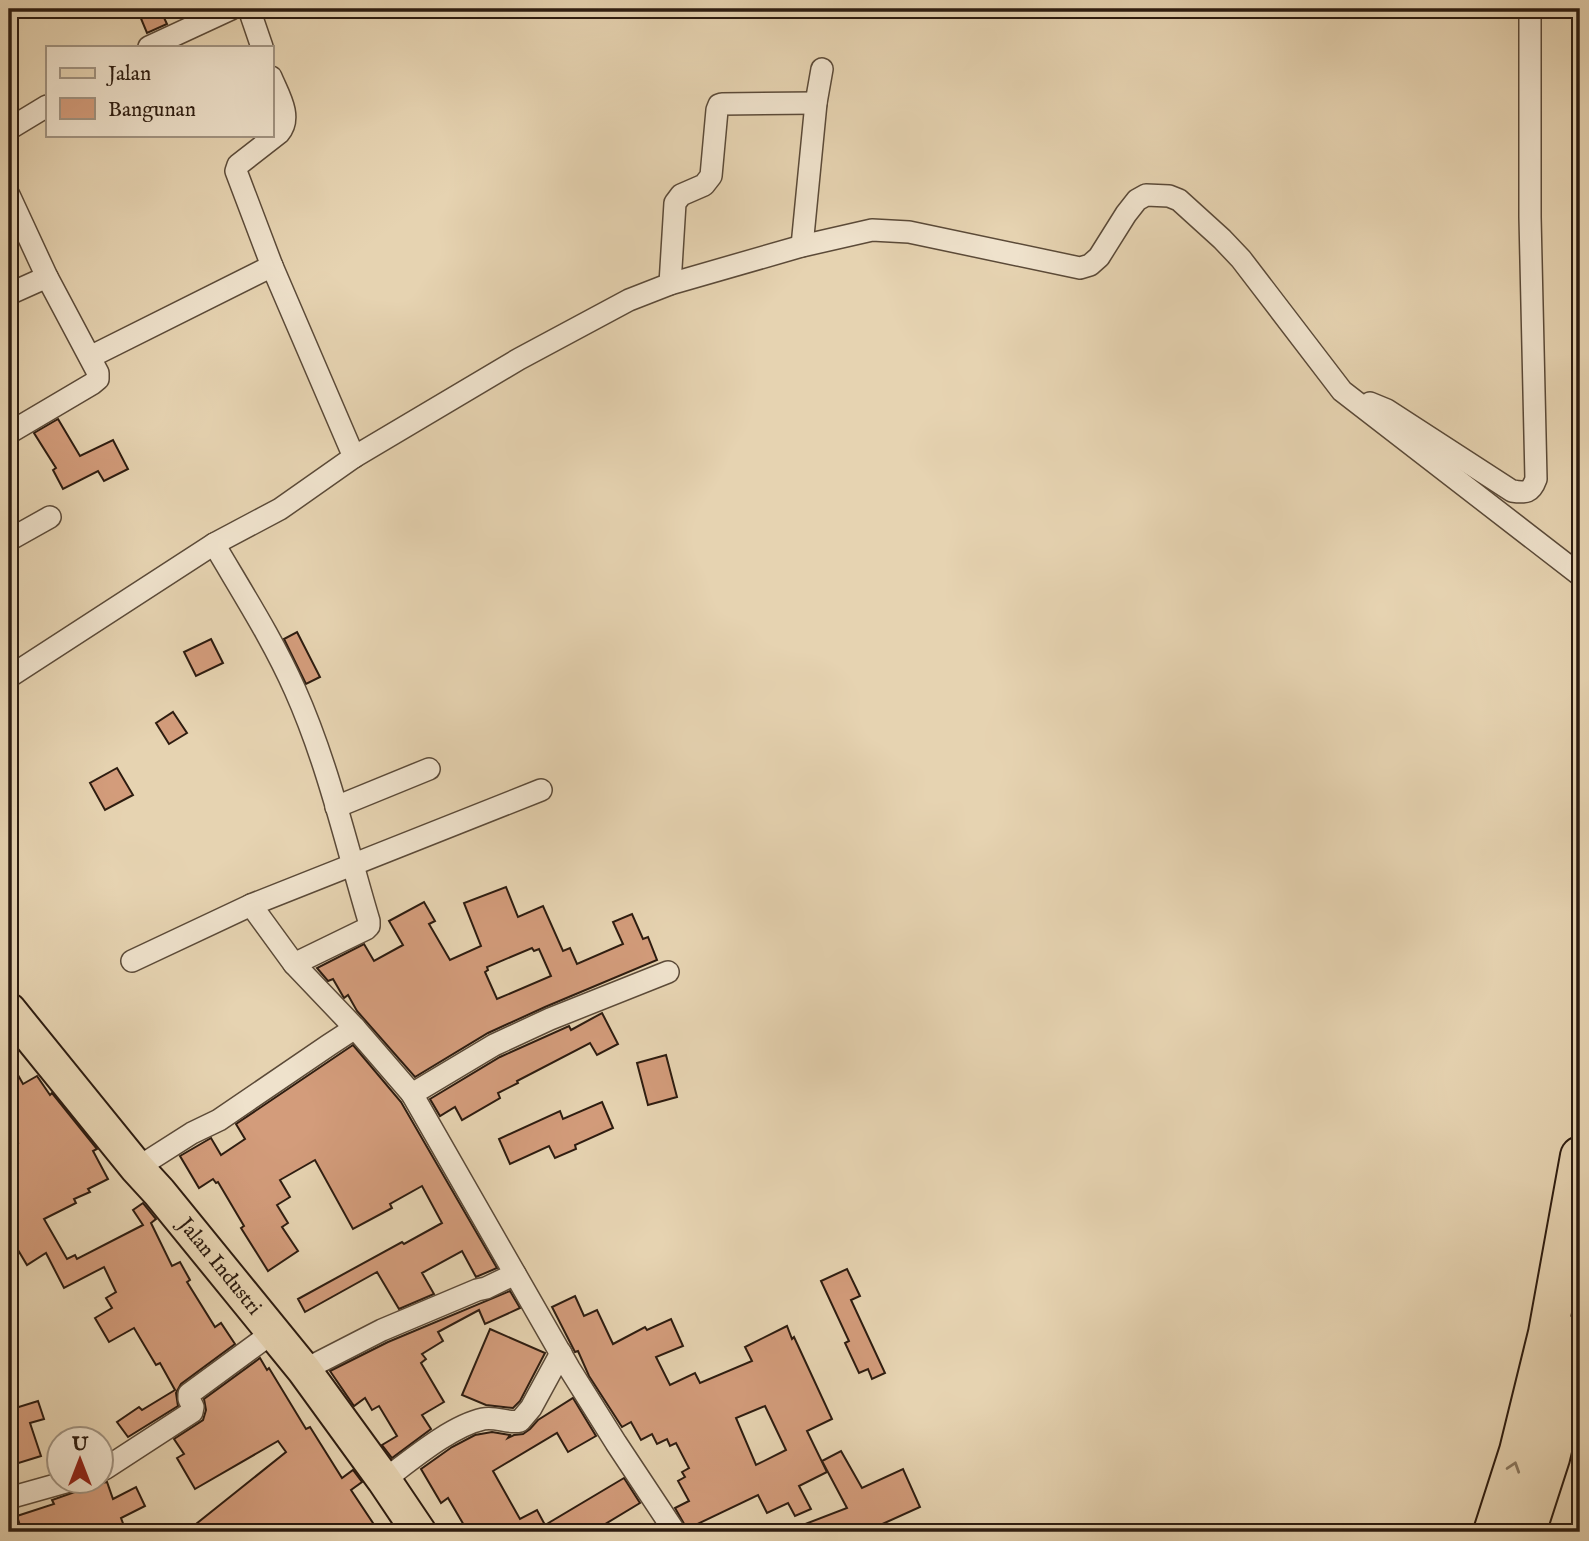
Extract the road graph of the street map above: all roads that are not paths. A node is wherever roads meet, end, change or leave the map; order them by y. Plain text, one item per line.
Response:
1 (231, 9) edge
2 (249, 9) edge
3 (1530, 9) edge
4 (151, 46) edge
5 (262, 46) edge
6 (822, 69) dead end
7 (273, 81) edge
8 (816, 103) junction
9 (46, 107) edge
10 (9, 130) edge
11 (9, 195) edge
12 (802, 246) junction
13 (272, 266) junction
14 (47, 276) junction
15 (670, 284) junction
16 (9, 294) edge
17 (90, 357) junction
18 (1342, 391) junction
19 (9, 433) edge
20 (354, 457) junction
21 (50, 517) dead end
22 (9, 540) edge
23 (214, 544) junction
24 (1580, 575) edge
25 (9, 677) edge
26 (429, 769) dead end
27 (541, 790) dead end
28 (335, 807) junction
29 (352, 865) junction
30 (251, 905) junction
31 (132, 961) dead end
32 (294, 964) junction
33 (668, 972) dead end
34 (9, 1011) edge
35 (355, 1028) junction
36 (412, 1094) junction
37 (1580, 1156) edge
38 (136, 1168) junction
39 (515, 1273) junction
40 (272, 1333) junction
41 (1580, 1333) edge
42 (561, 1353) junction
43 (304, 1370) junction
44 (116, 1461) edge
45 (384, 1480) junction
46 (46, 1488) edge
47 (9, 1498) edge
48 (419, 1532) edge
49 (675, 1532) edge
50 (1493, 1532) edge
51 (1526, 1532) edge

1 - 4 street
2 - 5 street
3 - 18 street
6 - 8 street
7 - 13 street
8 - 12 street
8 - 15 street
9 - 10 street
11 - 14 street
12 - 15 street
12 - 18 street
13 - 17 street
13 - 20 street
14 - 16 street
14 - 17 street
15 - 20 street
17 - 19 street
18 - 24 street
20 - 23 street
21 - 22 street
23 - 25 street
23 - 28 street
26 - 28 street
27 - 29 street
28 - 29 street
29 - 30 street
29 - 32 street
30 - 31 street
30 - 32 street
32 - 35 street
33 - 36 street
34 - 38 main road, Jalan Industri
35 - 36 street
35 - 38 street
36 - 39 street
50 -> 37 highway
38 - 40 main road, Jalan Industri
39 - 42 street
39 - 43 street
40 - 43 main road, Jalan Industri
40 - 44 street
41 - 51 highway
42 - 45 street
42 - 49 street
43 - 45 main road, Jalan Industri
45 - 48 main road, Jalan Industri
46 - 47 street

